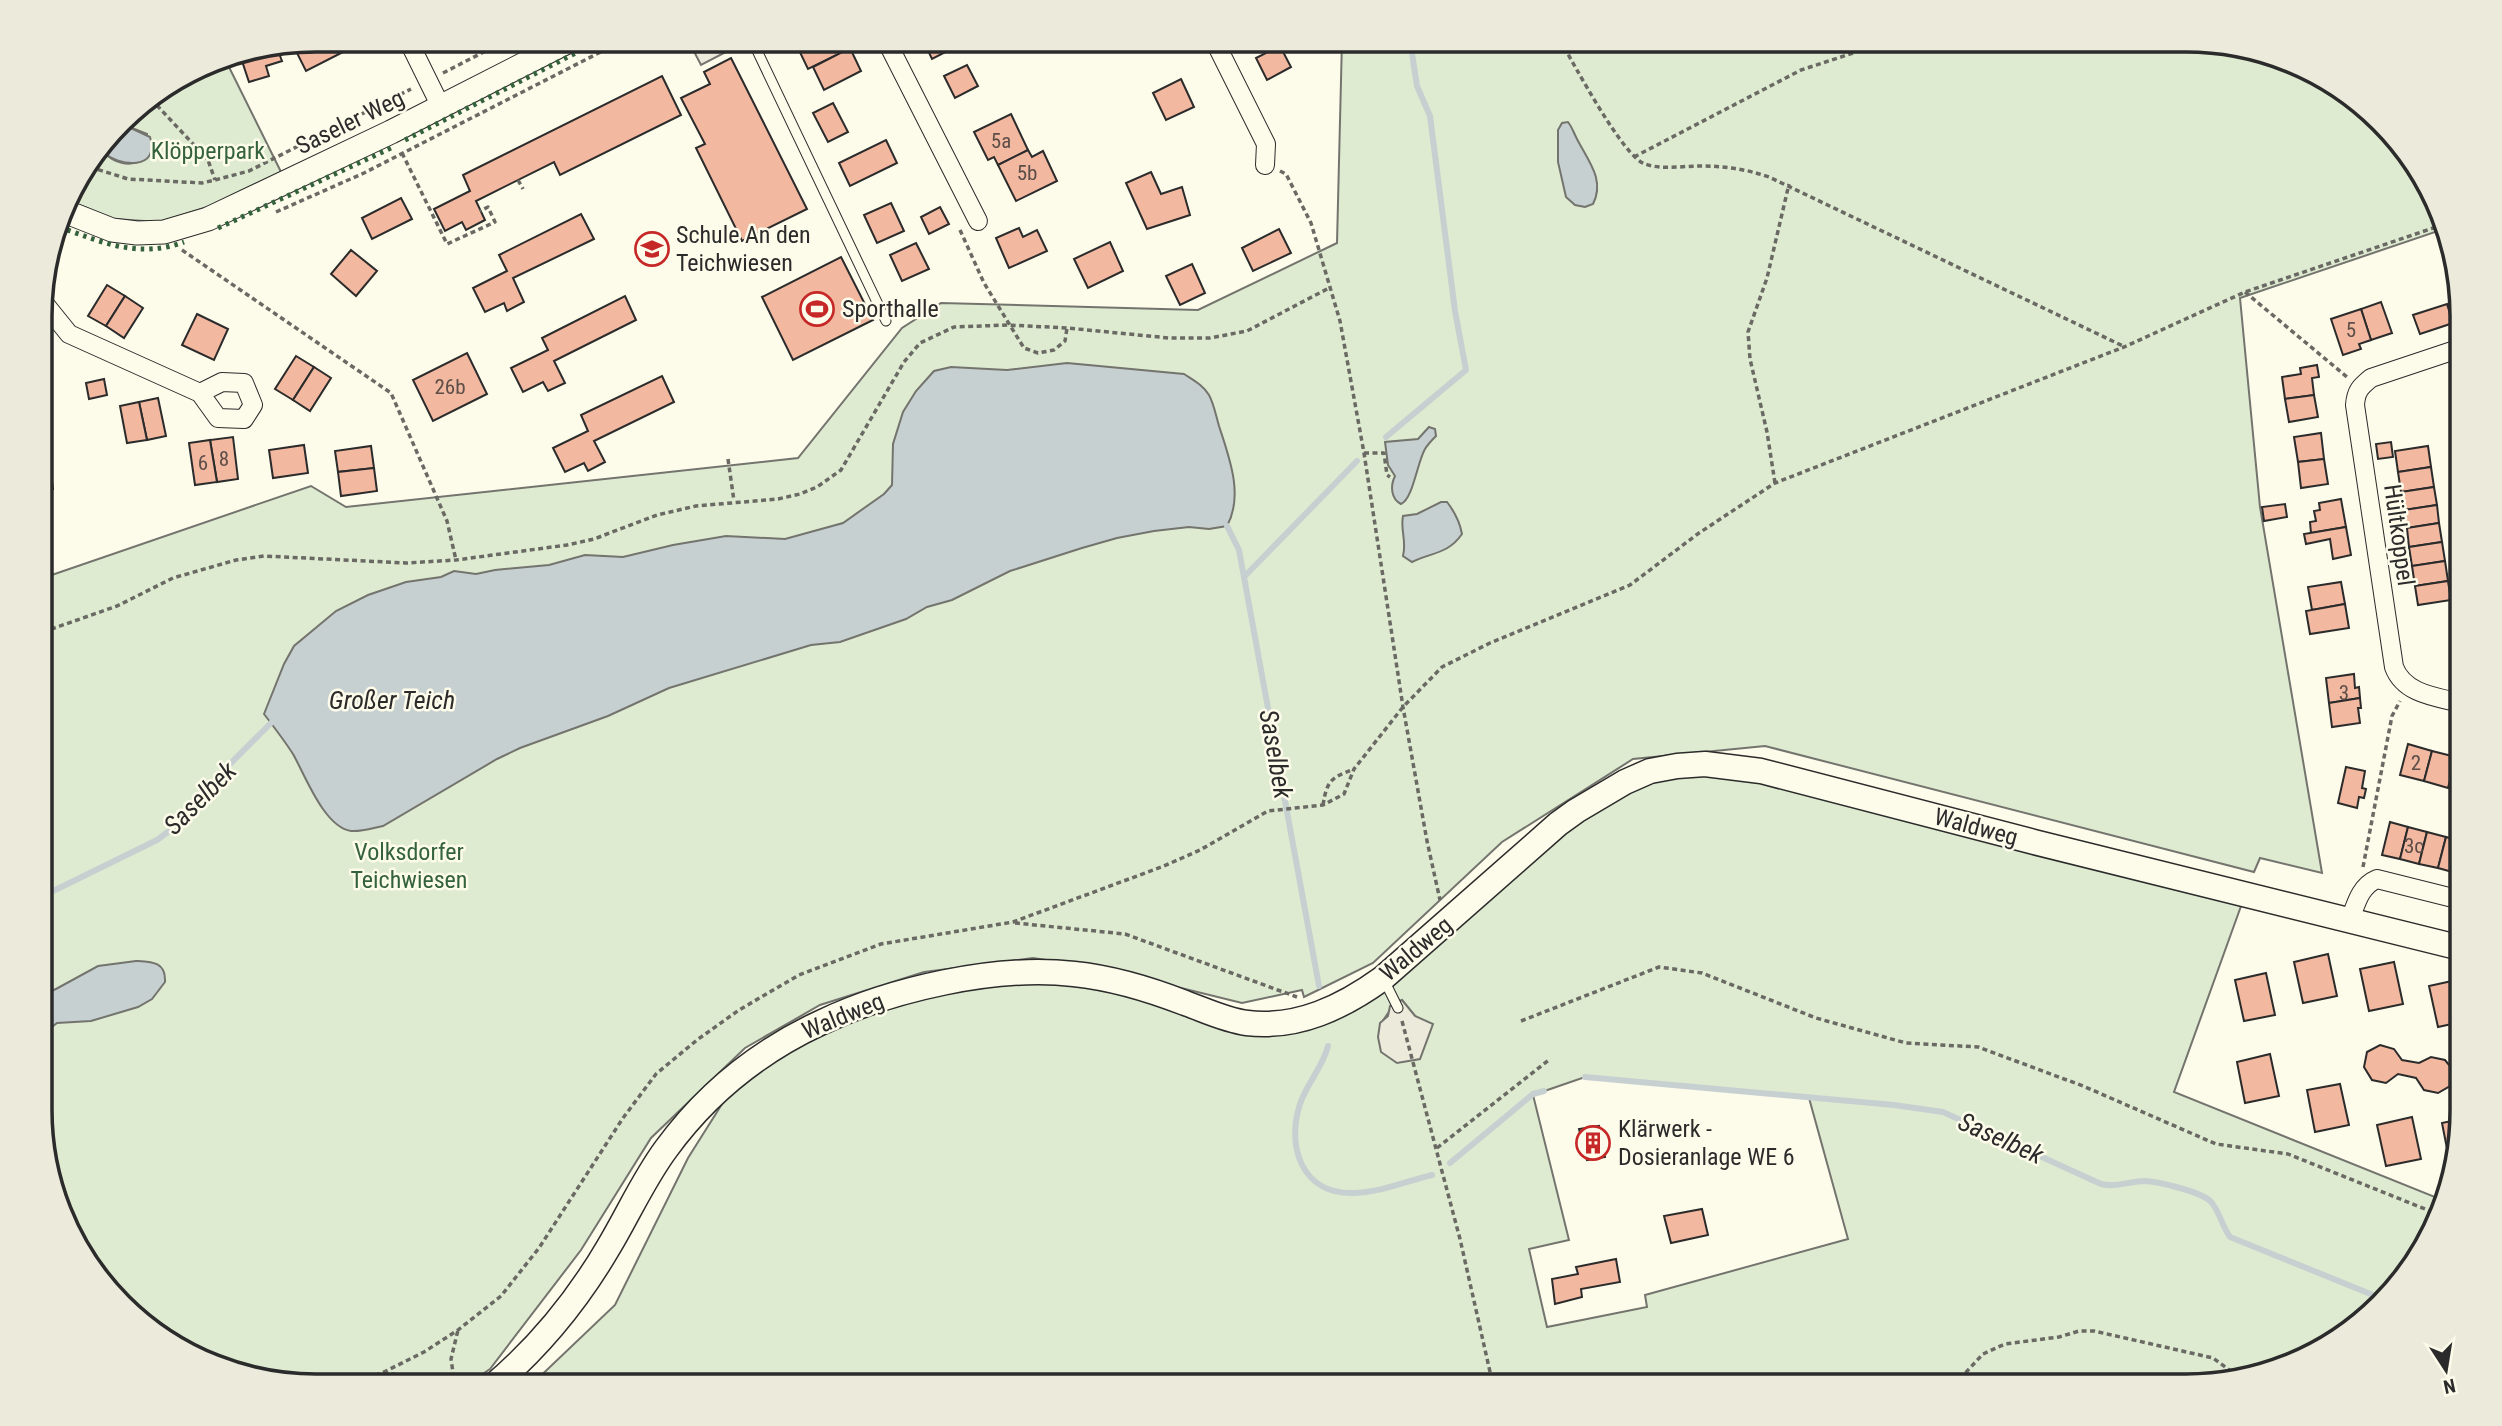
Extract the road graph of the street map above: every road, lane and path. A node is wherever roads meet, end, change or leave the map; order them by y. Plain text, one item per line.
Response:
1 (414, 52) edge
2 (483, 52) edge
3 (548, 52) edge
4 (758, 52) edge
5 (892, 52) edge
6 (1220, 52) edge
7 (1567, 52) edge
8 (1856, 52) edge
9 (428, 80) junction
10 (157, 106) edge
11 (440, 107) junction
12 (391, 132) junction
13 (1634, 157) junction
14 (1265, 165) joint
15 (97, 169) edge
16 (215, 180) junction
17 (518, 180) dead end
18 (1789, 184) junction
19 (523, 189) dead end
20 (480, 211) dead end
21 (74, 215) edge
22 (978, 221) joint
23 (2433, 228) edge
24 (182, 250) dead end
25 (1329, 288) junction
26 (2245, 292) junction
27 (52, 313) edge
28 (886, 321) dead end
29 (1008, 325) junction
30 (1067, 328) junction
31 (2124, 347) junction
32 (2450, 352) edge
33 (2359, 387) junction
34 (200, 393) dead end
35 (1364, 453) junction
36 (728, 460) dead end
37 (1390, 477) dead end
38 (1775, 483) junction
39 (734, 501) junction
40 (456, 560) junction
41 (52, 629) edge
42 (2450, 701) edge
43 (1403, 707) junction
44 (2396, 707) dead end
45 (1354, 769) junction
46 (1324, 805) junction
47 (1268, 811) dead end
48 (2377, 879) junction
49 (2450, 897) edge
50 (2350, 920) junction
51 (1013, 922) dead end
52 (1445, 926) junction
53 (2450, 945) edge
54 (1383, 978) junction
55 (1290, 1001) dead end
56 (1398, 1008) joint
57 (1521, 1021) dead end
58 (1550, 1059) dead end
59 (1437, 1148) junction
60 (2429, 1211) edge
61 (458, 1330) dead end
62 (2229, 1369) edge
63 (382, 1373) dead end
64 (391, 1374) edge
65 (453, 1374) edge
66 (496, 1374) edge
67 (1490, 1374) edge
68 (1964, 1374) edge

1 - 9 street
2 - 9 path
3 - 11 street, Saseler Weg
4 - 28 lane
5 - 22 street
6 - 14 street
7 - 13 path
8 - 13 path
9 - 11 street
9 - 16 path
10 - 16 path
11 - 12 street, Saseler Weg
12 - 20 path
12 - 21 street, Saseler Weg
13 - 18 path
14 - 25 path
15 - 16 path
17 - 19 path
18 - 31 path
18 - 38 path
22 - 29 path
23 - 26 path
24 - 40 path
25 - 30 path
25 - 35 path
26 - 31 path
26 - 33 path
27 - 34 street
29 - 30 path
29 - 30 path
29 - 39 path
31 - 38 path
32 - 33 street
33 - 42 street, Hültkoppel
35 - 37 path
35 - 43 path
36 - 39 path
38 - 43 path
39 - 40 path
40 - 41 path
43 - 45 path
43 - 52 path
44 - 48 path
45 - 46 path
45 - 46 path
46 - 47 path
48 - 49 street
48 - 50 street
50 - 52 main road, Waldweg
50 - 53 main road, Waldweg
51 - 55 path
52 - 54 main road, Waldweg
54 - 56 lane
54 - 66 main road, Waldweg
56 - 59 path
57 - 60 path
58 - 59 path
59 - 67 path
61 - 65 path
62 - 68 path
63 - 64 path

